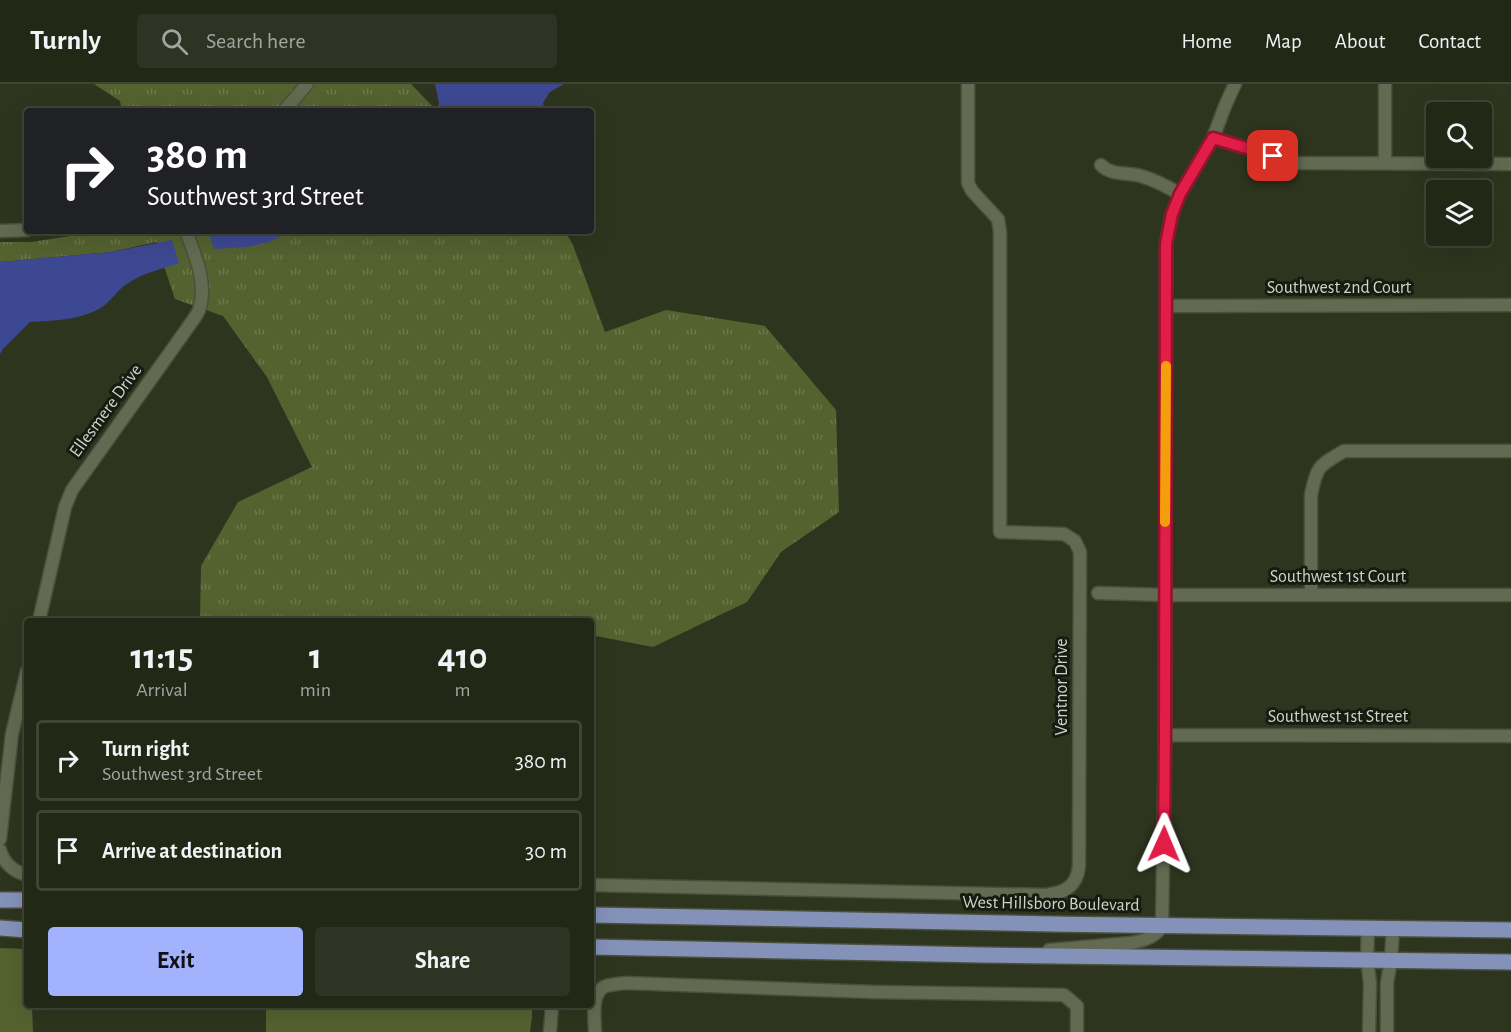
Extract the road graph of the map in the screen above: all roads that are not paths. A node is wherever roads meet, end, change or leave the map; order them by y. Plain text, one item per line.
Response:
1 (307, 84) edge
2 (968, 84) edge
3 (1235, 84) edge
4 (1385, 84) edge
5 (287, 108) edge
6 (1213, 138) junction
7 (1385, 163) junction
8 (1511, 164) edge
9 (1101, 165) dead end
10 (1180, 194) junction
11 (24, 230) edge
12 (0, 231) edge
13 (187, 234) edge
14 (1511, 305) edge
15 (1166, 306) junction
16 (1511, 451) edge
17 (1098, 593) dead end
18 (1165, 595) junction
19 (1311, 595) junction
20 (1511, 595) edge
21 (40, 618) edge
22 (24, 684) edge
23 (1165, 735) junction
24 (1511, 736) edge
25 (0, 839) edge
26 (0, 850) edge
27 (24, 874) edge
28 (594, 885) edge
29 (0, 900) edge
30 (24, 900) edge
31 (594, 915) edge
32 (1162, 926) junction
33 (0, 928) edge
34 (1368, 928) junction
35 (1393, 928) junction
36 (24, 930) edge
37 (1511, 930) edge
38 (594, 947) edge
39 (982, 955) junction
40 (1367, 960) junction
41 (1391, 960) junction
42 (1511, 962) edge
43 (552, 1008) edge
44 (550, 1032) edge
45 (595, 1032) edge
46 (1077, 1032) edge
47 (1369, 1032) edge
48 (1387, 1032) edge

1 - 5 street
2 - 28 street, Ventnor Drive
3 - 6 street
4 - 7 street
6 - 7 street
6 - 10 street
7 - 8 street
9 - 10 street
10 - 15 street
11 - 12 street
13 - 21 street, Ellesmere Drive
14 - 15 street, Southwest 2nd Court
15 - 18 street
16 - 19 street
17 - 18 street, Southwest 1st Court
18 - 19 street, Southwest 1st Court
18 - 23 street
19 - 20 street, Southwest 1st Court
22 - 25 street
23 - 24 street, Southwest 1st Street
23 - 32 street
26 - 27 street
29 - 30 main road
31 - 32 main road, West Hillsboro Boulevard
32 - 34 main road, West Hillsboro Boulevard
32 - 39 street
33 - 36 main road
34 - 35 main road, West Hillsboro Boulevard
34 - 40 street
35 - 37 main road, West Hillsboro Boulevard
35 - 41 street
38 - 39 main road
39 - 40 main road
40 - 41 main road
40 - 47 street
41 - 42 main road
41 - 48 street
43 - 44 street
45 - 46 street

